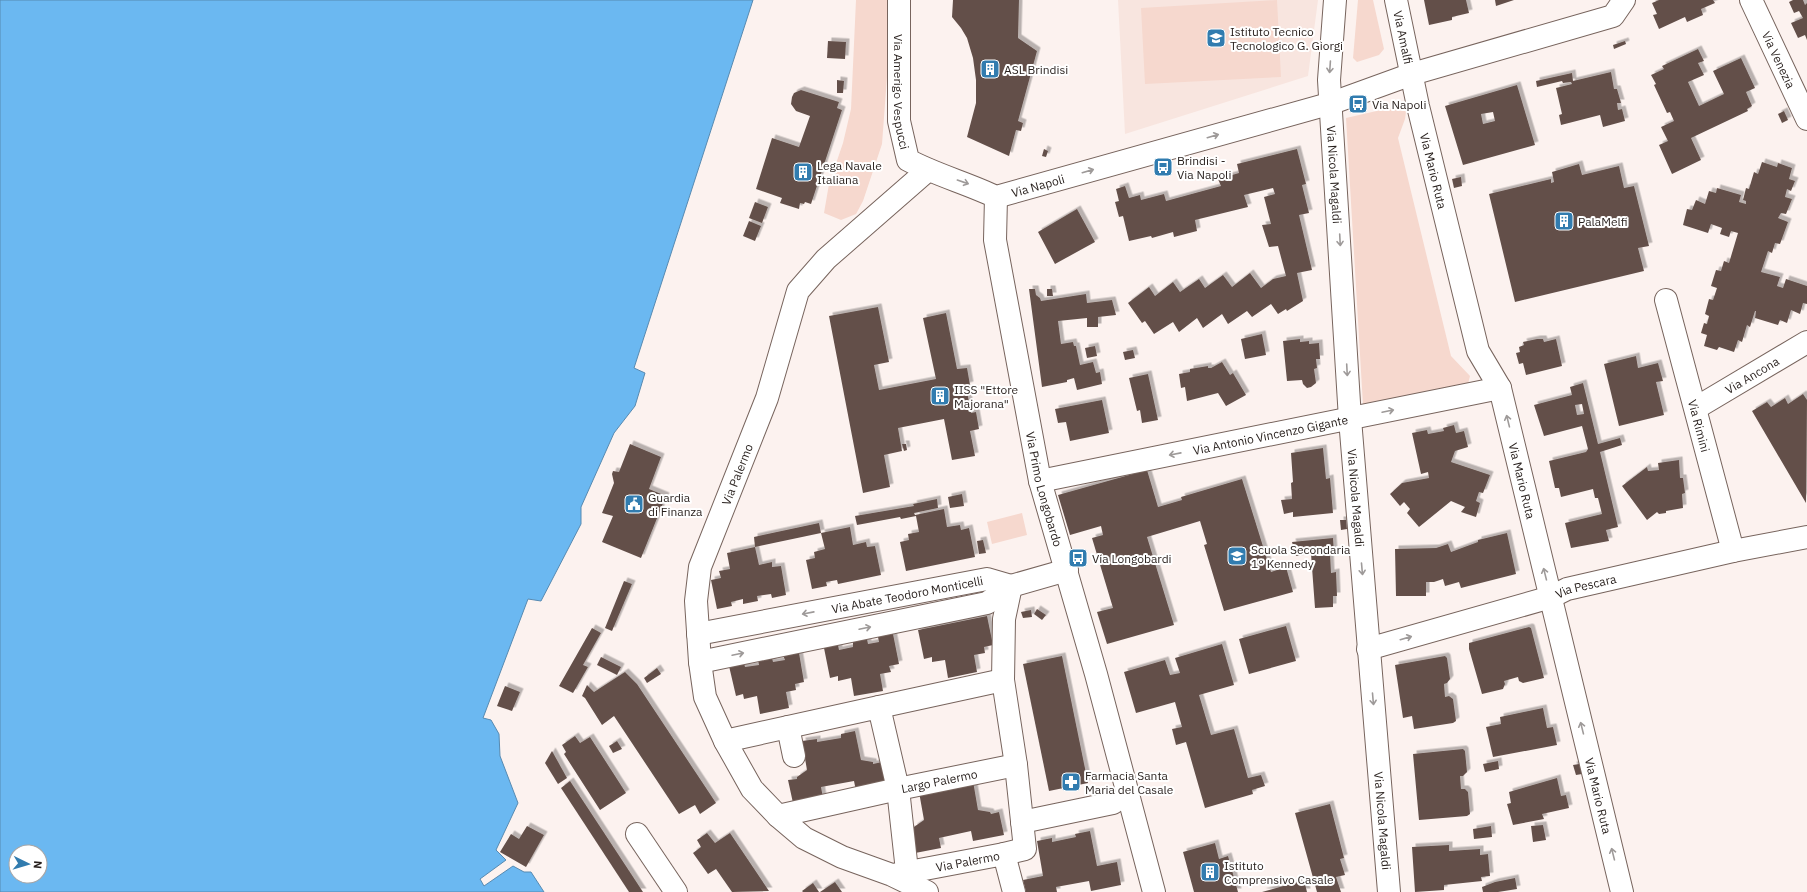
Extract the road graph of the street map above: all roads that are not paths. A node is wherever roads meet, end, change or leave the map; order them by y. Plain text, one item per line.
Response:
1 (898, 0) edge
2 (1334, 0) edge
3 (1396, 0) edge
4 (1624, 0) edge
5 (1751, 0) edge
6 (1412, 74) junction
7 (1332, 103) junction
8 (1807, 119) edge
9 (928, 170) junction
10 (996, 196) junction
11 (1666, 300) dead end
12 (1807, 342) edge
13 (1500, 388) junction
14 (1696, 408) junction
15 (1350, 419) junction
16 (1040, 481) junction
17 (1807, 537) edge
18 (1733, 551) junction
19 (1067, 570) junction
20 (1011, 586) junction
21 (1550, 597) junction
22 (698, 634) junction
23 (1368, 649) junction
24 (700, 662) junction
25 (1003, 680) junction
26 (879, 707) junction
27 (788, 727) junction
28 (725, 741) junction
29 (794, 756) dead end
30 (1016, 765) junction
31 (898, 789) junction
32 (1113, 803) dead end
33 (778, 816) junction
34 (1022, 822) junction
35 (637, 834) dead end
36 (1004, 854) junction
37 (900, 873) junction
38 (676, 892) edge
39 (927, 892) edge
40 (1014, 892) edge
41 (1154, 892) edge
42 (1389, 892) edge
43 (1622, 892) edge

1 - 9 street, Via Amerigo Vespucci
2 -> 7 street
3 - 6 street, Via Amalfi
4 - 6 street, Via Napoli
5 - 8 street, Via Venezia
6 - 7 street, Via Napoli
6 - 13 street, Via Mario Ruta
10 -> 7 street, Via Napoli
7 -> 15 street, Via Nicola Magaldi
9 -> 10 street, Via Napoli
9 - 22 street, Via Palermo
10 - 16 street, Via Primo Longobardo
11 - 14 street, Via Rimini
12 - 14 street, Via Ancona
15 -> 13 street, Via Antonio Vincenzo Gigante
21 -> 13 street, Via Mario Ruta
14 - 18 street, Via Rimini
15 -> 16 street, Via Antonio Vincenzo Gigante
15 -> 23 street, Via Nicola Magaldi
16 - 19 street, Via Primo Longobardo
17 - 18 street, Via Pescara
18 - 21 street, Via Pescara
19 - 20 street
19 - 41 street, Via Primo Longobardo
20 -> 22 street, Via Abate Teodoro Monticelli
24 -> 20 street, Via Abate Teodoro Monticelli
20 - 25 street
23 -> 21 street, Via Pescara
43 -> 21 street, Via Mario Ruta
22 - 24 street, Via Palermo
23 -> 42 street, Via Nicola Magaldi
24 - 28 street, Via Palermo
25 - 26 street
25 - 30 street
26 - 27 street
26 - 31 street, Largo Palermo
27 - 28 street
27 - 29 street
28 - 33 street, Via Palermo
30 - 31 street, Largo Palermo
30 - 34 street
31 - 33 street
31 - 37 street
32 - 34 street
33 - 37 street, Via Palermo
34 - 36 street
35 - 38 street
36 - 37 street, Via Palermo
36 - 40 street, Via Palermo
37 - 39 street, Via Palermo

